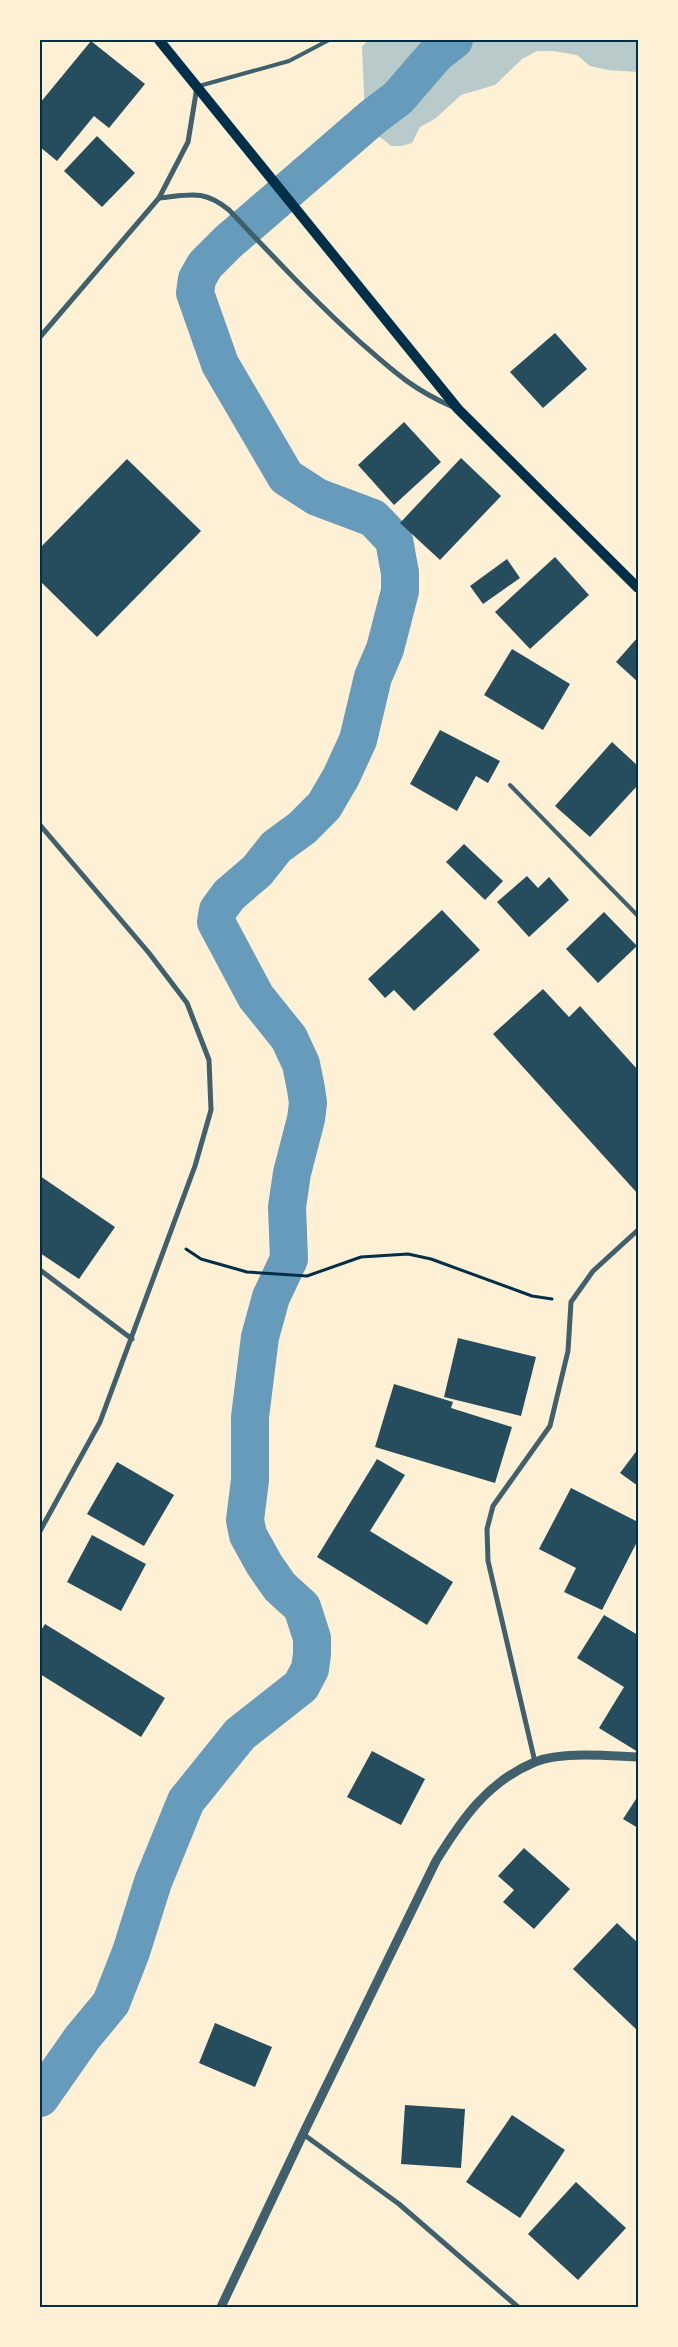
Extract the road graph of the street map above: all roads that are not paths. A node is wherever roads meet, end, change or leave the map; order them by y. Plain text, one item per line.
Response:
1 (159, 40) edge
2 (329, 40) edge
3 (197, 86) junction
4 (160, 198) junction
5 (40, 338) edge
6 (458, 409) junction
7 (638, 588) edge
8 (510, 786) dead end
9 (40, 825) edge
10 (638, 916) edge
11 (638, 1230) edge
12 (40, 1270) edge
13 (132, 1339) junction
14 (42, 1520) edge
15 (40, 1531) edge
16 (638, 1757) edge
17 (535, 1762) junction
18 (303, 2134) junction
19 (225, 2306) edge
20 (518, 2307) edge

1 - 3 main road
2 - 3 lane
3 - 4 street
3 - 6 main road
4 - 5 street
4 - 6 street
6 - 7 main road
8 - 10 lane
9 - 13 street
11 - 17 street
12 - 13 street
13 - 14 street
14 - 15 street
16 - 17 street
17 - 18 street
18 - 19 street
18 - 20 street

